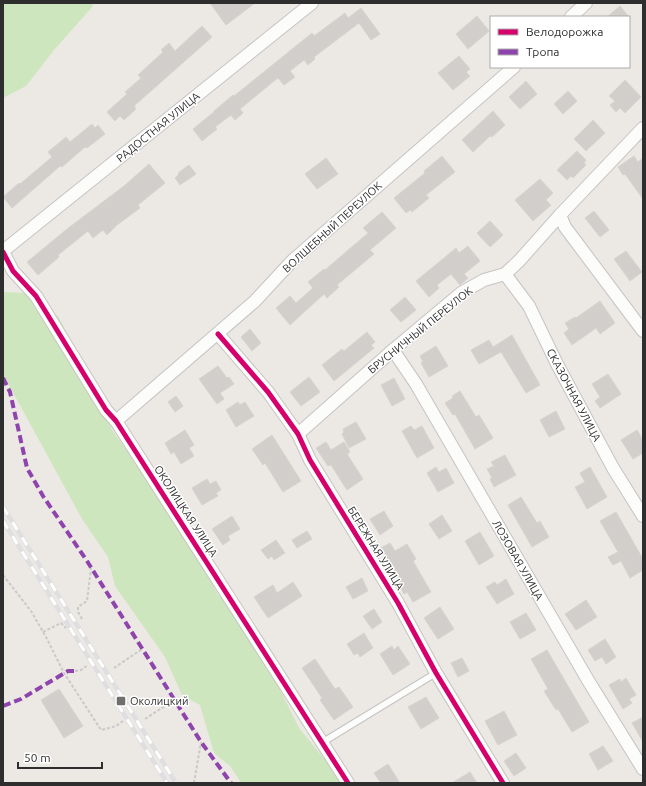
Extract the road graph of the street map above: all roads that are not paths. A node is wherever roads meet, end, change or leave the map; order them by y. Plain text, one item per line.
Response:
1 (312, 3) edge
2 (586, 3) edge
3 (572, 16) edge
4 (513, 68) edge
5 (642, 131) edge
6 (560, 214) junction
7 (3, 252) edge
8 (505, 274) junction
9 (643, 330) edge
10 (218, 334) junction
11 (393, 350) junction
12 (116, 421) junction
13 (298, 434) junction
14 (643, 516) edge
15 (436, 673) junction
16 (323, 742) junction
17 (643, 769) edge
18 (348, 783) edge
19 (503, 783) edge

1 - 7 street, РАДОСТНАЯ УЛИЦА
2 - 3 street
4 - 10 street, ВОЛШЕБНЫЙ ПЕРЕУЛОК
5 - 6 street, БРУСНИЧНЫЙ ПЕРЕУЛОК
6 - 8 street, БРУСНИЧНЫЙ ПЕРЕУЛОК
6 - 9 street
7 - 12 street, ОКОЛИЦКАЯ УЛИЦА
8 - 11 street, БРУСНИЧНЫЙ ПЕРЕУЛОК
8 - 14 street, СКАЗОЧНАЯ УЛИЦА
10 - 12 street, ВОЛШЕБНЫЙ ПЕРЕУЛОК
10 - 13 street, БЕРЕЖНАЯ УЛИЦА
11 - 13 street, БРУСНИЧНЫЙ ПЕРЕУЛОК
11 - 17 street, ЛОЗОВАЯ УЛИЦА
12 - 16 street, ОКОЛИЦКАЯ УЛИЦА
13 - 15 street, БЕРЕЖНАЯ УЛИЦА
15 - 16 lane
15 - 19 street, БЕРЕЖНАЯ УЛИЦА
16 - 18 street, ОКОЛИЦКАЯ УЛИЦА

